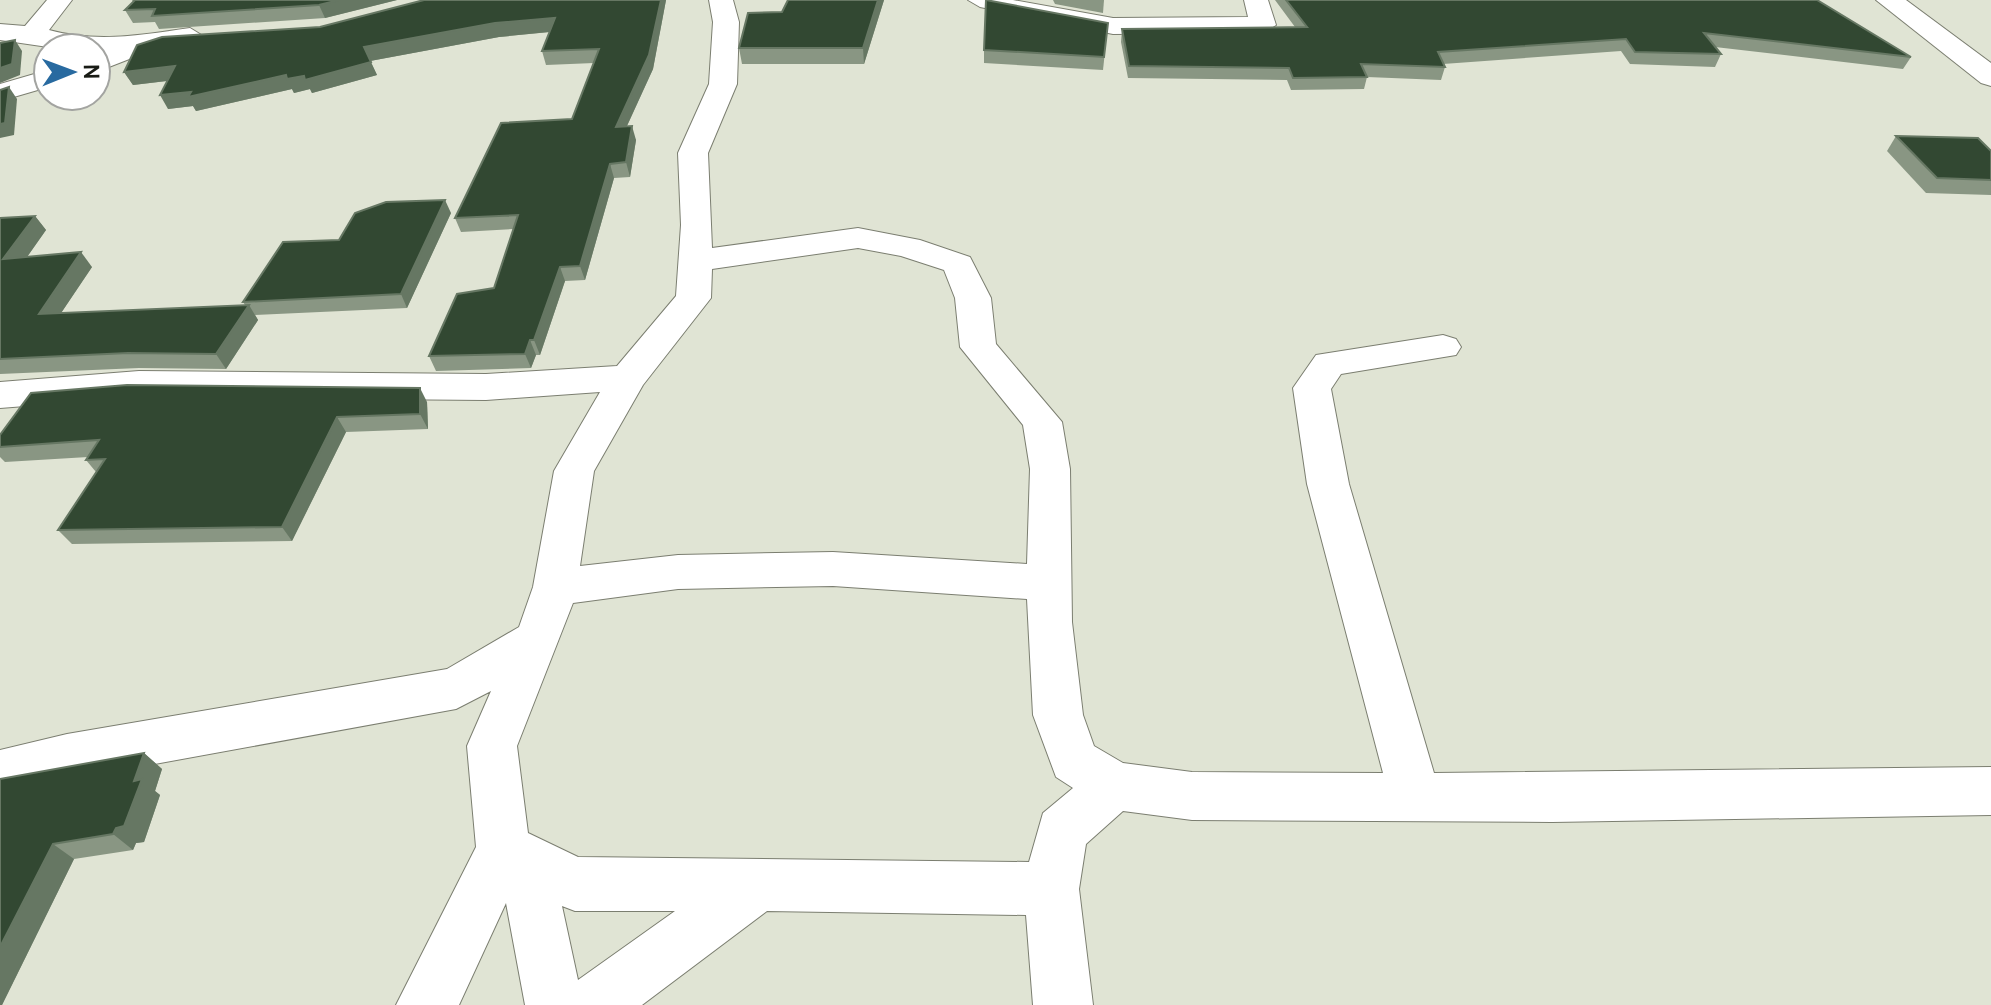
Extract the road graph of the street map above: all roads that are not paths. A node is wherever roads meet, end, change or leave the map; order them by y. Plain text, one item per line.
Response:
1 (60, 0) edge
2 (721, 0) edge
3 (980, 0) edge
4 (1256, 0) edge
5 (1889, 0) edge
6 (0, 32) edge
7 (34, 32) edge
8 (32, 34) edge
9 (222, 34) edge
10 (149, 42) junction
11 (112, 44) edge
12 (112, 60) edge
13 (1991, 77) edge
14 (32, 83) edge
15 (0, 93) edge
16 (694, 261) junction
17 (1443, 347) dead end
18 (628, 378) junction
19 (0, 395) edge
20 (1050, 583) junction
21 (555, 587) junction
22 (538, 639) junction
23 (456, 688) junction
24 (492, 746) junction
25 (0, 773) edge
26 (1114, 786) junction
27 (1991, 791) edge
28 (1415, 797) junction
29 (515, 854) junction
30 (758, 884) junction
31 (1051, 889) junction
32 (426, 1005) edge
33 (555, 1005) edge
34 (593, 1005) edge
35 (1063, 1005) edge

1 - 7 street
2 - 16 street
3 - 4 street
5 - 13 main road
6 - 8 street
9 - 10 street
10 - 11 street
10 - 12 street
14 - 15 street
16 - 18 street
16 - 20 street
17 - 28 street
18 - 19 street
18 - 21 street
20 - 21 street
20 - 26 street
21 - 22 street
22 - 23 street
22 - 24 street
23 - 24 street
23 - 25 street
24 - 29 street
26 - 28 street
26 - 31 street
27 - 28 street
29 - 30 street
29 - 32 street
29 - 33 street
30 - 31 street
30 - 34 street
31 - 35 street

